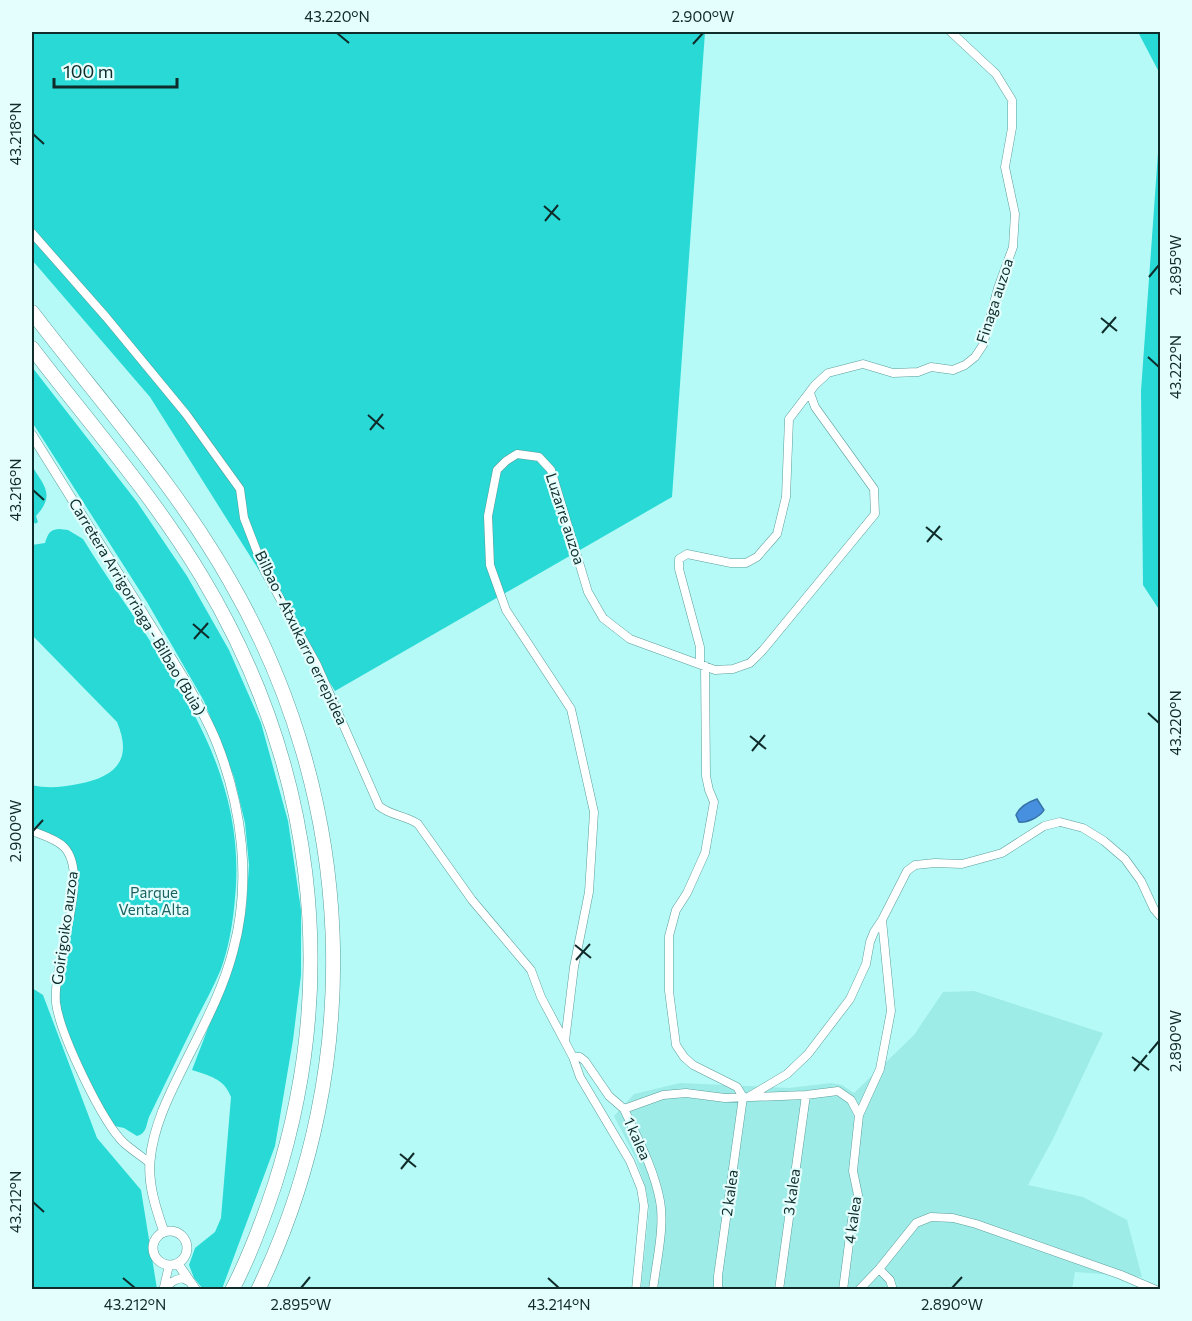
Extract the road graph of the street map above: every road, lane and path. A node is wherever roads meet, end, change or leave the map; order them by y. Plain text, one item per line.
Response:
1 (951, 32) edge
2 (32, 233) edge
3 (32, 312) edge
4 (32, 348) edge
5 (810, 393) junction
6 (32, 435) edge
7 (702, 665) junction
8 (32, 831) edge
9 (1161, 916) edge
10 (882, 920) junction
11 (564, 1041) junction
12 (573, 1057) junction
13 (806, 1095) junction
14 (746, 1096) junction
15 (624, 1109) junction
16 (859, 1115) junction
17 (150, 1163) junction
18 (164, 1232) junction
19 (174, 1265) junction
20 (879, 1269) junction
21 (188, 1281) junction
22 (164, 1290) edge
23 (196, 1290) edge
24 (232, 1290) edge
25 (258, 1290) edge
26 (636, 1290) edge
27 (653, 1290) edge
28 (718, 1290) edge
29 (779, 1290) edge
30 (843, 1290) edge
31 (859, 1290) edge
32 (892, 1290) edge
33 (1156, 1290) edge

1 - 5 street, Finaga auzoa
2 - 11 street, Bilbao - Atxukarro errepidea
3 - 25 highway
4 - 24 highway
5 - 7 street, Finaga auzoa
5 - 7 street, Luzarre auzoa
6 - 17 street, Carretera Arrigorriaga - Bilbao (Buia)
7 - 11 street, Luzarre auzoa
7 - 14 street
8 - 17 street, Goirigoiko auzoa
9 - 10 street
10 - 14 street
10 - 16 street
11 - 12 street, Bilbao - Atxukarro errepidea
12 - 15 street
12 - 26 street
13 - 14 street
13 - 16 street
13 - 29 street, 3 kalea
14 - 15 street, 1 kalea
14 - 28 street, 2 kalea
15 - 27 street, 1 kalea
16 - 30 street, 4 kalea
17 - 18 street, Carretera Arrigorriaga - Bilbao (Buia)
18 - 19 street
18 - 19 street
19 - 21 street
19 - 22 street
20 - 31 street
20 - 32 street
20 - 33 street
21 - 22 street
21 - 23 street

